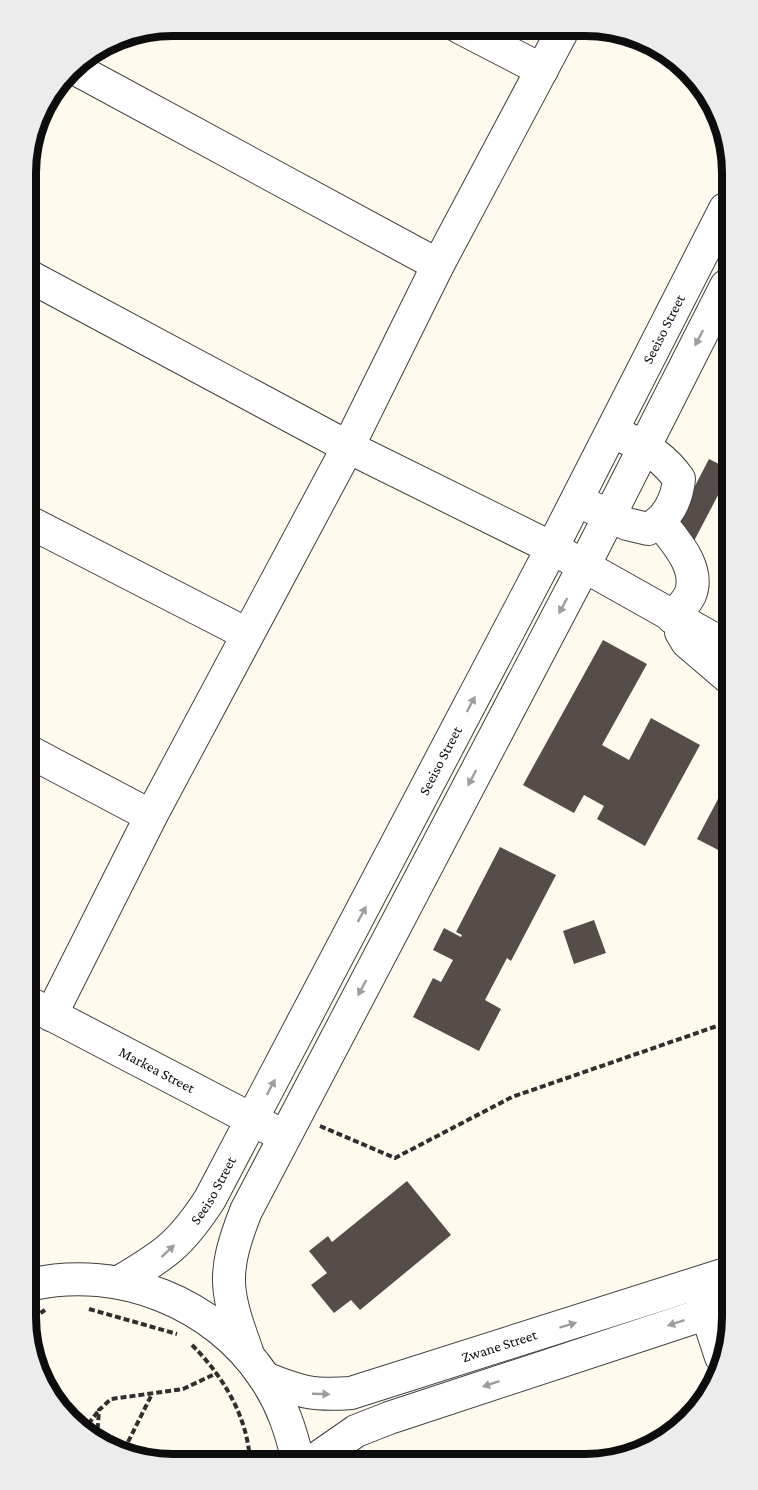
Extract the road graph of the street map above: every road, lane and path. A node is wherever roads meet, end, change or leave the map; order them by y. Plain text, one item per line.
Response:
1 (476, 36) edge
2 (560, 36) edge
3 (542, 70) junction
4 (81, 72) edge
5 (722, 215) edge
6 (438, 265) junction
7 (36, 280) edge
8 (722, 294) edge
9 (612, 431) junction
10 (644, 446) junction
11 (348, 447) junction
12 (577, 499) junction
13 (609, 516) junction
14 (661, 523) junction
15 (36, 526) edge
16 (552, 548) junction
17 (584, 566) junction
18 (673, 618) junction
19 (247, 634) junction
20 (722, 644) edge
21 (722, 672) edge
22 (36, 755) edge
23 (151, 816) junction
24 (41, 1010) edge
25 (722, 1023) edge
26 (254, 1120) junction
27 (297, 1129) junction
28 (722, 1275) edge
29 (119, 1282) junction
30 (697, 1283) junction
31 (41, 1296) edge
32 (82, 1306) dead end
33 (719, 1309) edge
34 (183, 1335) dead end
35 (720, 1337) edge
36 (190, 1343) dead end
37 (257, 1368) junction
38 (217, 1373) junction
39 (153, 1394) junction
40 (99, 1410) junction
41 (88, 1424) edge
42 (98, 1431) edge
43 (126, 1446) edge
44 (248, 1454) edge
45 (296, 1454) edge
46 (323, 1454) edge

1 - 3 street
2 - 3 street
3 - 6 street
4 - 6 street
5 - 9 street, Seeiso Street
6 - 11 street
7 - 11 street
8 -> 10 street
9 - 10 street
9 - 12 street, Seeiso Street
10 - 13 street
10 - 14 street
11 - 16 street
11 - 19 street
12 - 13 street
12 - 16 street, Seeiso Street
13 - 14 street
13 - 17 street
14 - 18 street
15 - 19 street
16 - 17 street
26 -> 16 street, Seeiso Street
17 - 18 street
17 -> 27 street
18 - 20 street
18 - 21 street
19 - 23 street
22 - 23 street
23 - 24 street
24 - 26 street, Markea Street
25 - 27 path
26 - 27 street, Markea Street
29 -> 26 street, Seeiso Street
27 - 37 street
28 - 30 street, Zwane Street
29 - 31 street
29 - 37 street
30 - 33 street
37 -> 30 street, Zwane Street
32 - 34 path
33 - 35 street
33 -> 46 street
36 - 38 path
37 - 45 street
38 - 39 path
38 - 44 path
39 - 40 path
39 - 43 path
40 - 41 path
40 - 42 path

